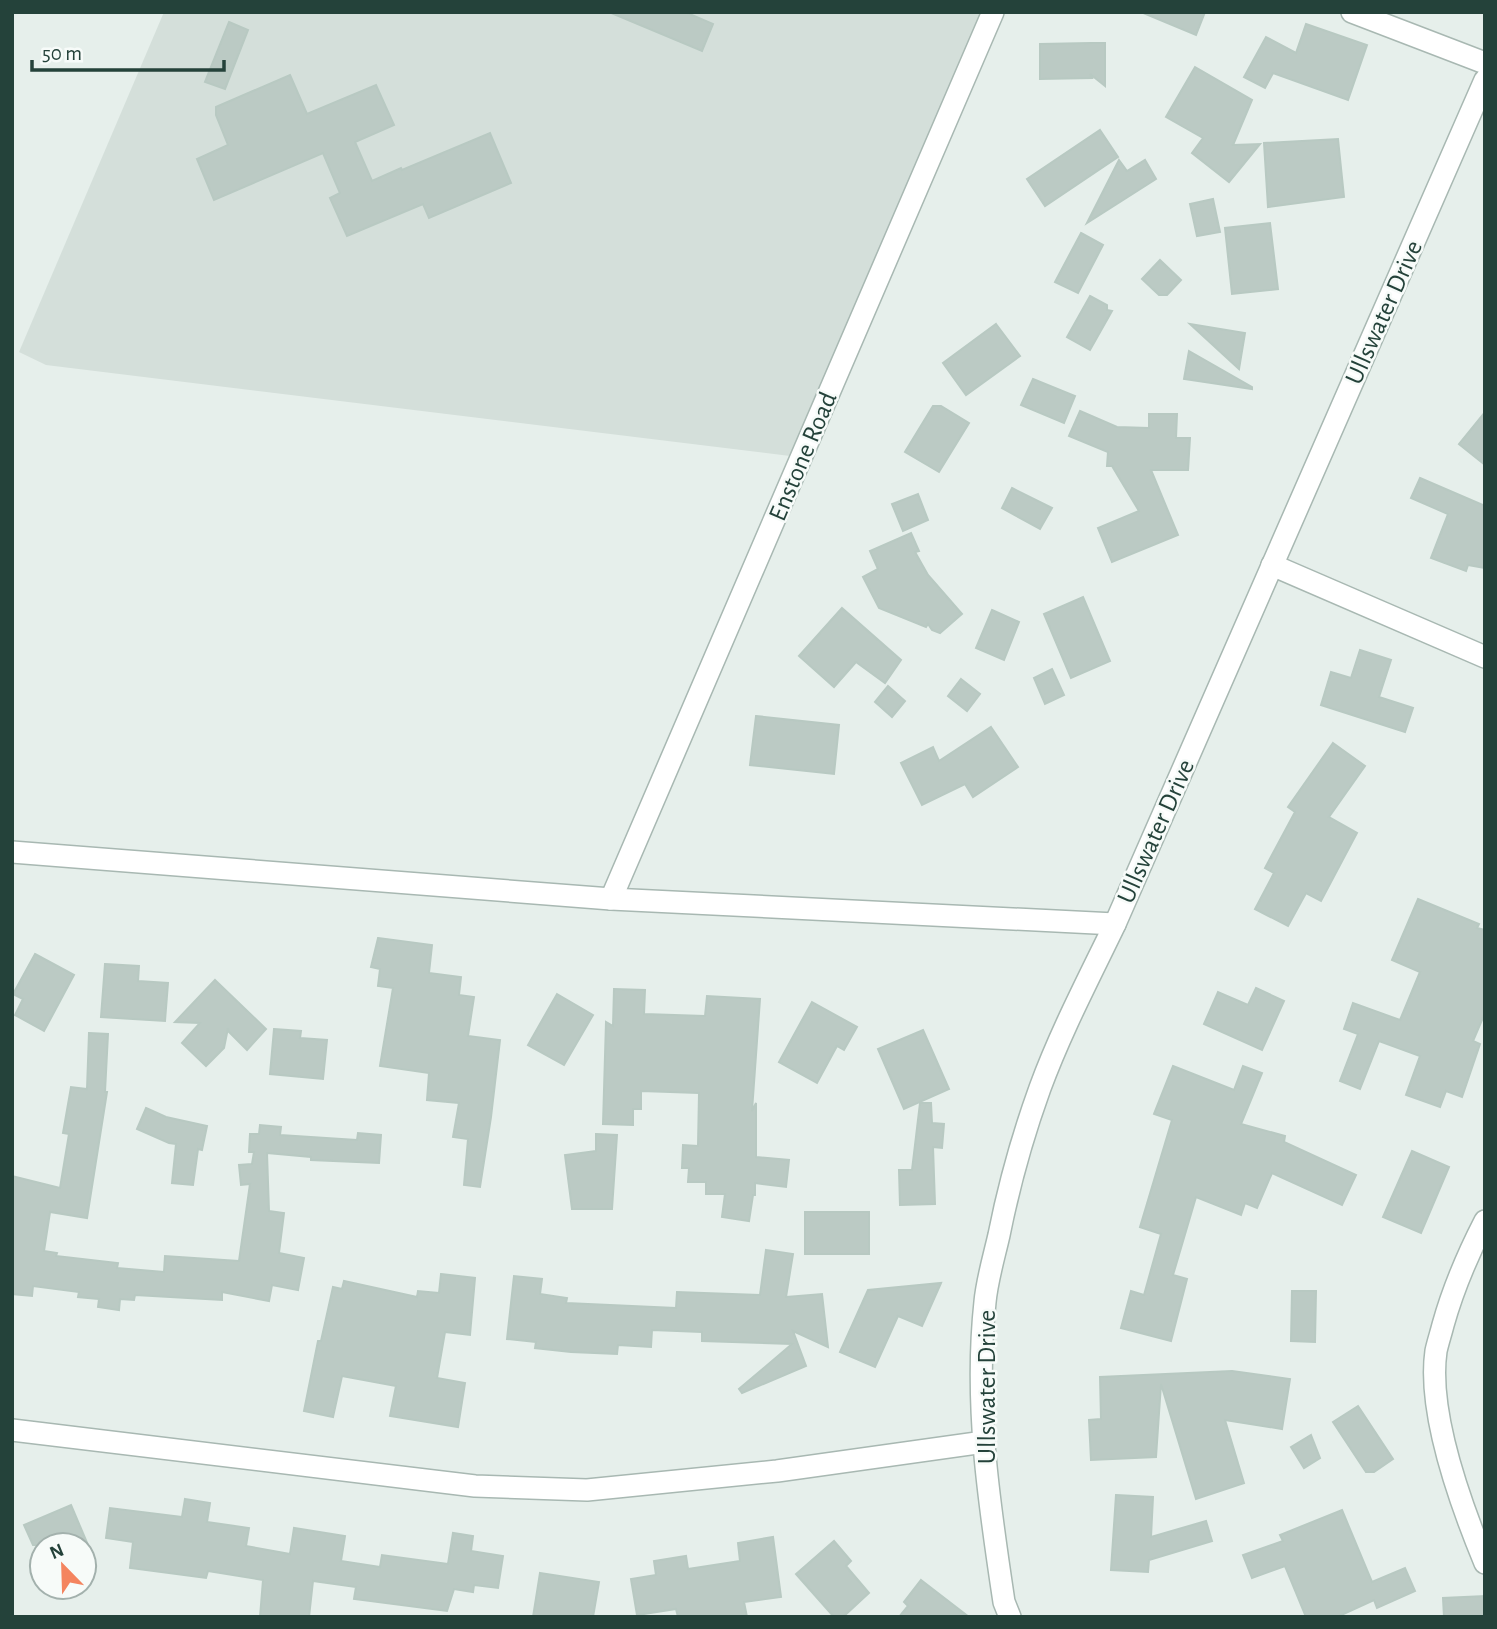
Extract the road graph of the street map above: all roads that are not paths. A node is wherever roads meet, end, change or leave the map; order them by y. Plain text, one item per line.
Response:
1 (993, 12) edge
2 (1352, 12) edge
3 (1485, 63) edge
4 (1485, 80) edge
5 (1272, 565) junction
6 (1485, 657) edge
7 (12, 852) edge
8 (611, 899) junction
9 (1115, 924) junction
10 (1485, 1221) edge
11 (12, 1430) edge
12 (984, 1442) junction
13 (1485, 1563) edge
14 (1010, 1617) edge

1 - 8 street, Enstone Road
2 - 3 street
4 - 5 street, Ullswater Drive
5 - 6 street
5 - 9 street, Ullswater Drive
7 - 8 street
8 - 9 street
9 - 12 street, Ullswater Drive
10 - 13 street
11 - 12 street
12 - 14 street, Ullswater Drive

